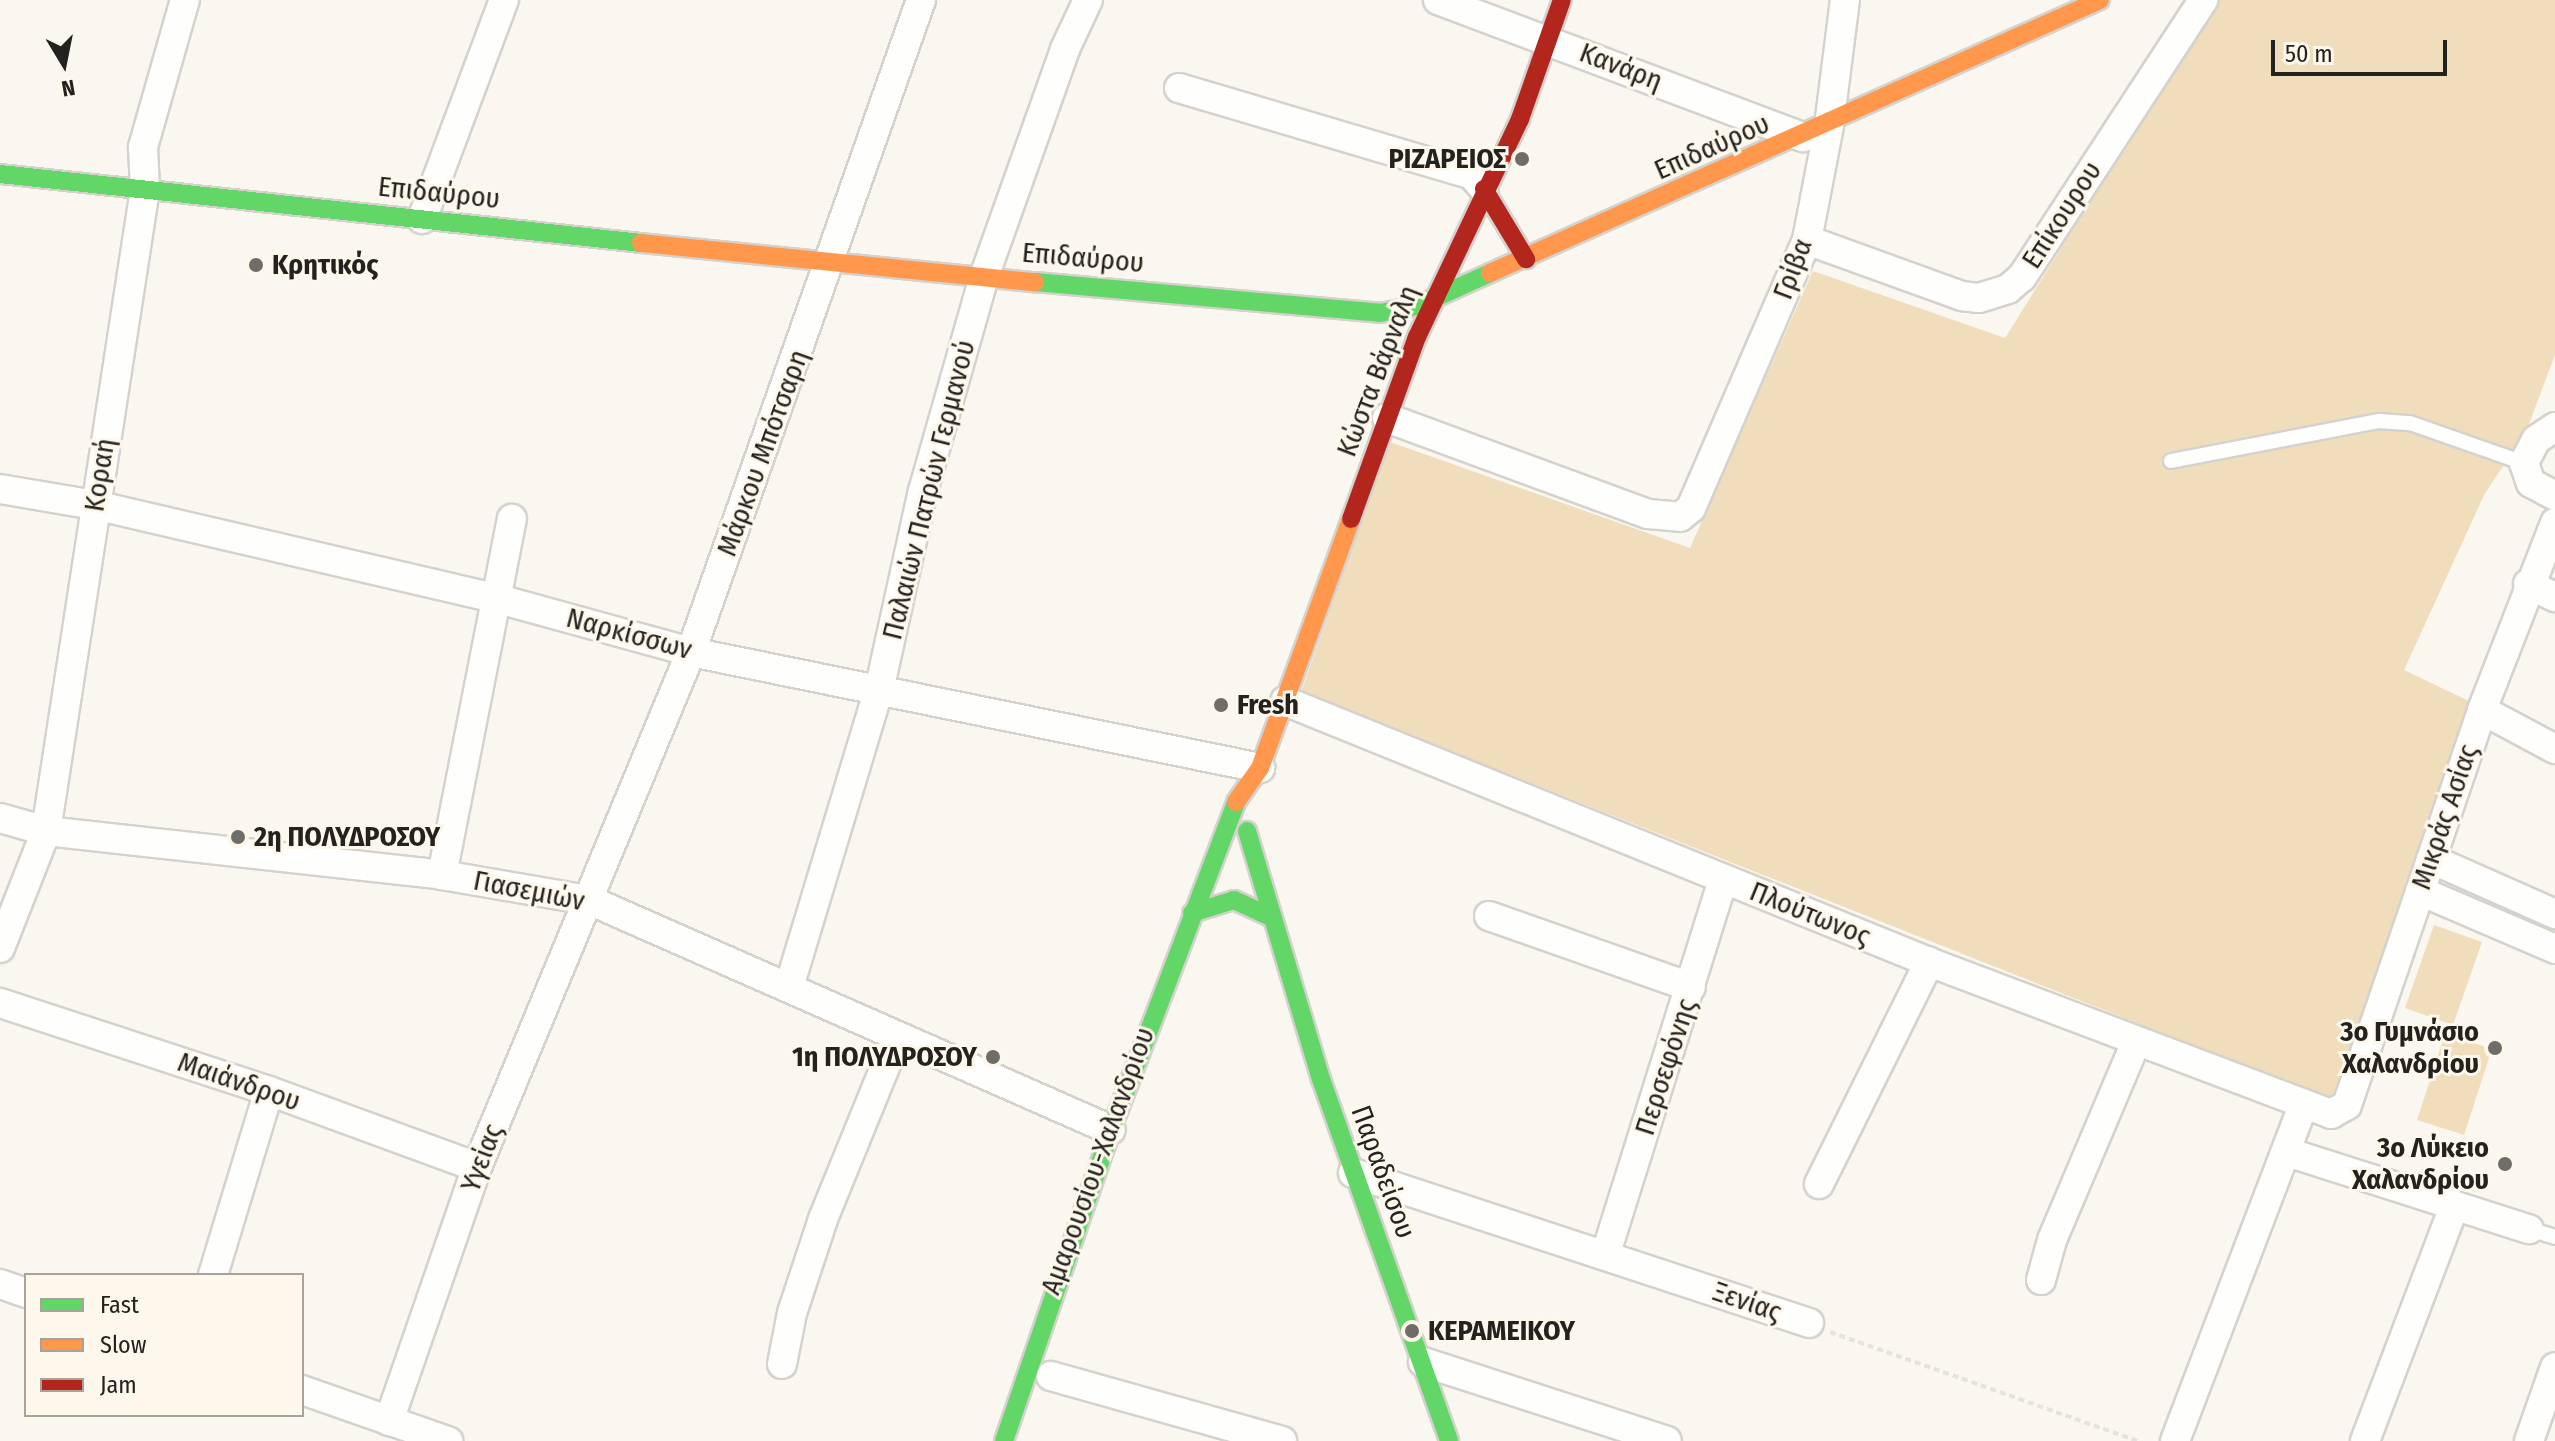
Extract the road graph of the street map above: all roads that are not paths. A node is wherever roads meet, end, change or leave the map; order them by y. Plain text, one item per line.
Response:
1 (185, 0) edge
2 (504, 0) edge
3 (1088, 0) edge
4 (1438, 0) edge
5 (1562, 0) edge
6 (1845, 0) edge
7 (2100, 0) edge
8 (2203, 0) edge
9 (915, 1) edge
10 (1550, 40) junction
11 (1179, 88) dead end
12 (1829, 126) junction
13 (1803, 137) junction
14 (0, 174) edge
15 (145, 189) junction
16 (1484, 189) junction
17 (422, 219) junction
18 (1807, 240) junction
19 (1526, 259) junction
20 (832, 264) junction
21 (984, 277) junction
22 (1435, 298) junction
23 (1380, 313) junction
24 (1417, 337) junction
25 (1387, 418) junction
26 (2555, 427) edge
27 (2171, 461) dead end
28 (2524, 463) junction
29 (0, 489) edge
30 (2555, 496) edge
31 (95, 505) junction
32 (512, 519) dead end
33 (2555, 523) edge
34 (2528, 584) junction
35 (2555, 597) edge
36 (495, 598) junction
37 (691, 652) junction
38 (880, 686) junction
39 (1285, 701) junction
40 (2482, 710) junction
41 (2555, 749) edge
42 (1260, 768) junction
43 (0, 818) edge
44 (46, 831) junction
45 (1247, 831) junction
46 (2431, 859) junction
47 (442, 875) junction
48 (1723, 879) junction
49 (2420, 891) junction
50 (589, 900) junction
51 (1221, 900) junction
52 (1192, 913) junction
53 (2555, 914) edge
54 (1489, 916) dead end
55 (1273, 918) junction
56 (1210, 929) dead end
57 (0, 948) edge
58 (2555, 949) edge
59 (1929, 962) junction
60 (789, 987) junction
61 (1691, 987) junction
62 (0, 1003) edge
63 (897, 1038) junction
64 (2136, 1042) junction
65 (269, 1091) junction
66 (2303, 1105) junction
67 (2340, 1112) joint
68 (1111, 1130) junction
69 (2287, 1152) junction
70 (477, 1167) junction
71 (1353, 1173) junction
72 (1819, 1184) dead end
73 (2454, 1207) junction
74 (2542, 1233) edge
75 (1606, 1253) junction
76 (214, 1273) edge
77 (2041, 1280) dead end
78 (0, 1284) edge
79 (24, 1292) edge
80 (1809, 1323) road end
81 (1423, 1362) junction
82 (782, 1364) dead end
83 (2555, 1367) edge
84 (1050, 1380) dead end
85 (304, 1391) edge
86 (2548, 1411) edge
87 (389, 1421) junction
88 (448, 1441) edge
89 (1004, 1441) edge
90 (1282, 1441) edge
91 (1449, 1441) edge
92 (1667, 1441) edge
93 (2175, 1441) edge
94 (2365, 1441) edge
95 (2529, 1441) edge

1 - 15 street, Κοραή
2 - 17 street
3 - 21 street, Παλαιών Πατρών Γερμανού
4 - 10 street, Κανάρη
5 - 10 street, Κώστα Βάρναλη
6 - 12 street, Γρίβα
7 - 12 street, Επιδαύρου
8 - 18 street, Επίκουρου
9 - 20 street, Μάρκου Μπότσαρη
10 - 13 street, Κανάρη
10 - 16 street, Κώστα Βάρναλη
11 - 16 street
12 - 13 street, Επιδαύρου
12 - 18 street, Γρίβα
13 - 19 street, Επιδαύρου
14 - 15 street, Επιδαύρου
15 - 17 street, Επιδαύρου
15 - 31 street, Κοραή
16 - 19 street
16 - 22 street, Κώστα Βάρναλη
17 - 20 street, Επιδαύρου
18 - 25 street, Γρίβα
19 - 22 street, Επιδαύρου
20 - 21 street, Επιδαύρου
20 - 37 street, Μάρκου Μπότσαρη
21 - 23 street, Επιδαύρου
21 - 38 street, Παλαιών Πατρών Γερμανού
22 - 23 street, Επιδαύρου
22 - 24 street, Κώστα Βάρναλη
23 - 24 street
24 - 25 street, Κώστα Βάρναλη
25 - 39 street, Κώστα Βάρναλη
26 - 28 street
27 - 28 lane
28 - 30 street
29 - 31 street, Ναρκίσσων
31 - 36 street, Ναρκίσσων
31 - 44 street, Κοραή
32 - 36 street
33 - 34 street, Μικράς Ασίας
34 - 35 street
34 - 40 street, Μικράς Ασίας
36 - 37 street, Ναρκίσσων
36 - 47 street
37 - 38 street, Ναρκίσσων
37 - 50 street, Μάρκου Μπότσαρη
38 - 42 street, Ναρκίσσων
38 - 60 street, Παλαιών Πατρών Γερμανού
39 - 42 street, Κώστα Βάρναλη
39 - 48 street, Πλούτωνος
40 - 41 street
40 - 46 street, Μικράς Ασίας
42 - 45 street, Κώστα Βάρναλη
42 - 52 street, Κώστα Βάρναλη
43 - 44 street, Γιασεμιών
44 - 47 street, Γιασεμιών
44 - 57 street, Κοραή
45 - 51 street, Κώστα Βάρναλη
45 - 55 street, Παραδείσου
46 - 49 street, Μικράς Ασίας
46 - 53 street
47 - 50 street, Γιασεμιών
48 - 59 street, Πλούτωνος
48 - 61 street, Περσεφόνης
49 - 58 street
49 - 67 street, Μικράς Ασίας
50 - 60 street, Γιασεμιών
50 - 70 street, Υγείας
51 - 52 street
51 - 55 street
51 - 56 street
52 - 68 street, Αμαρουσίου-Χαλανδρίου
54 - 61 street
55 - 71 street, Παραδείσου
59 - 64 street, Πλούτωνος
59 - 72 street
60 - 63 street, Γιασεμιών
61 - 75 street, Περσεφόνης
62 - 65 street, Μαιάνδρου
63 - 68 street, Γιασεμιών
63 - 82 street
64 - 66 street, Πλούτωνος
64 - 77 street
65 - 70 street, Μαιάνδρου
65 - 76 street
66 - 67 street, Πλούτωνος
66 - 69 street
68 - 89 street, Αμαρουσίου-Χαλανδρίου
69 - 73 street
69 - 93 street
70 - 87 street, Υγείας
71 - 75 street, Ξενίας
71 - 81 street, Παραδείσου
73 - 74 street
73 - 94 street
75 - 80 street, Ξενίας
78 - 79 street
81 - 91 street, Παραδείσου
81 - 92 street
83 - 86 street
84 - 90 street
85 - 87 street
86 - 95 street
87 - 88 street

